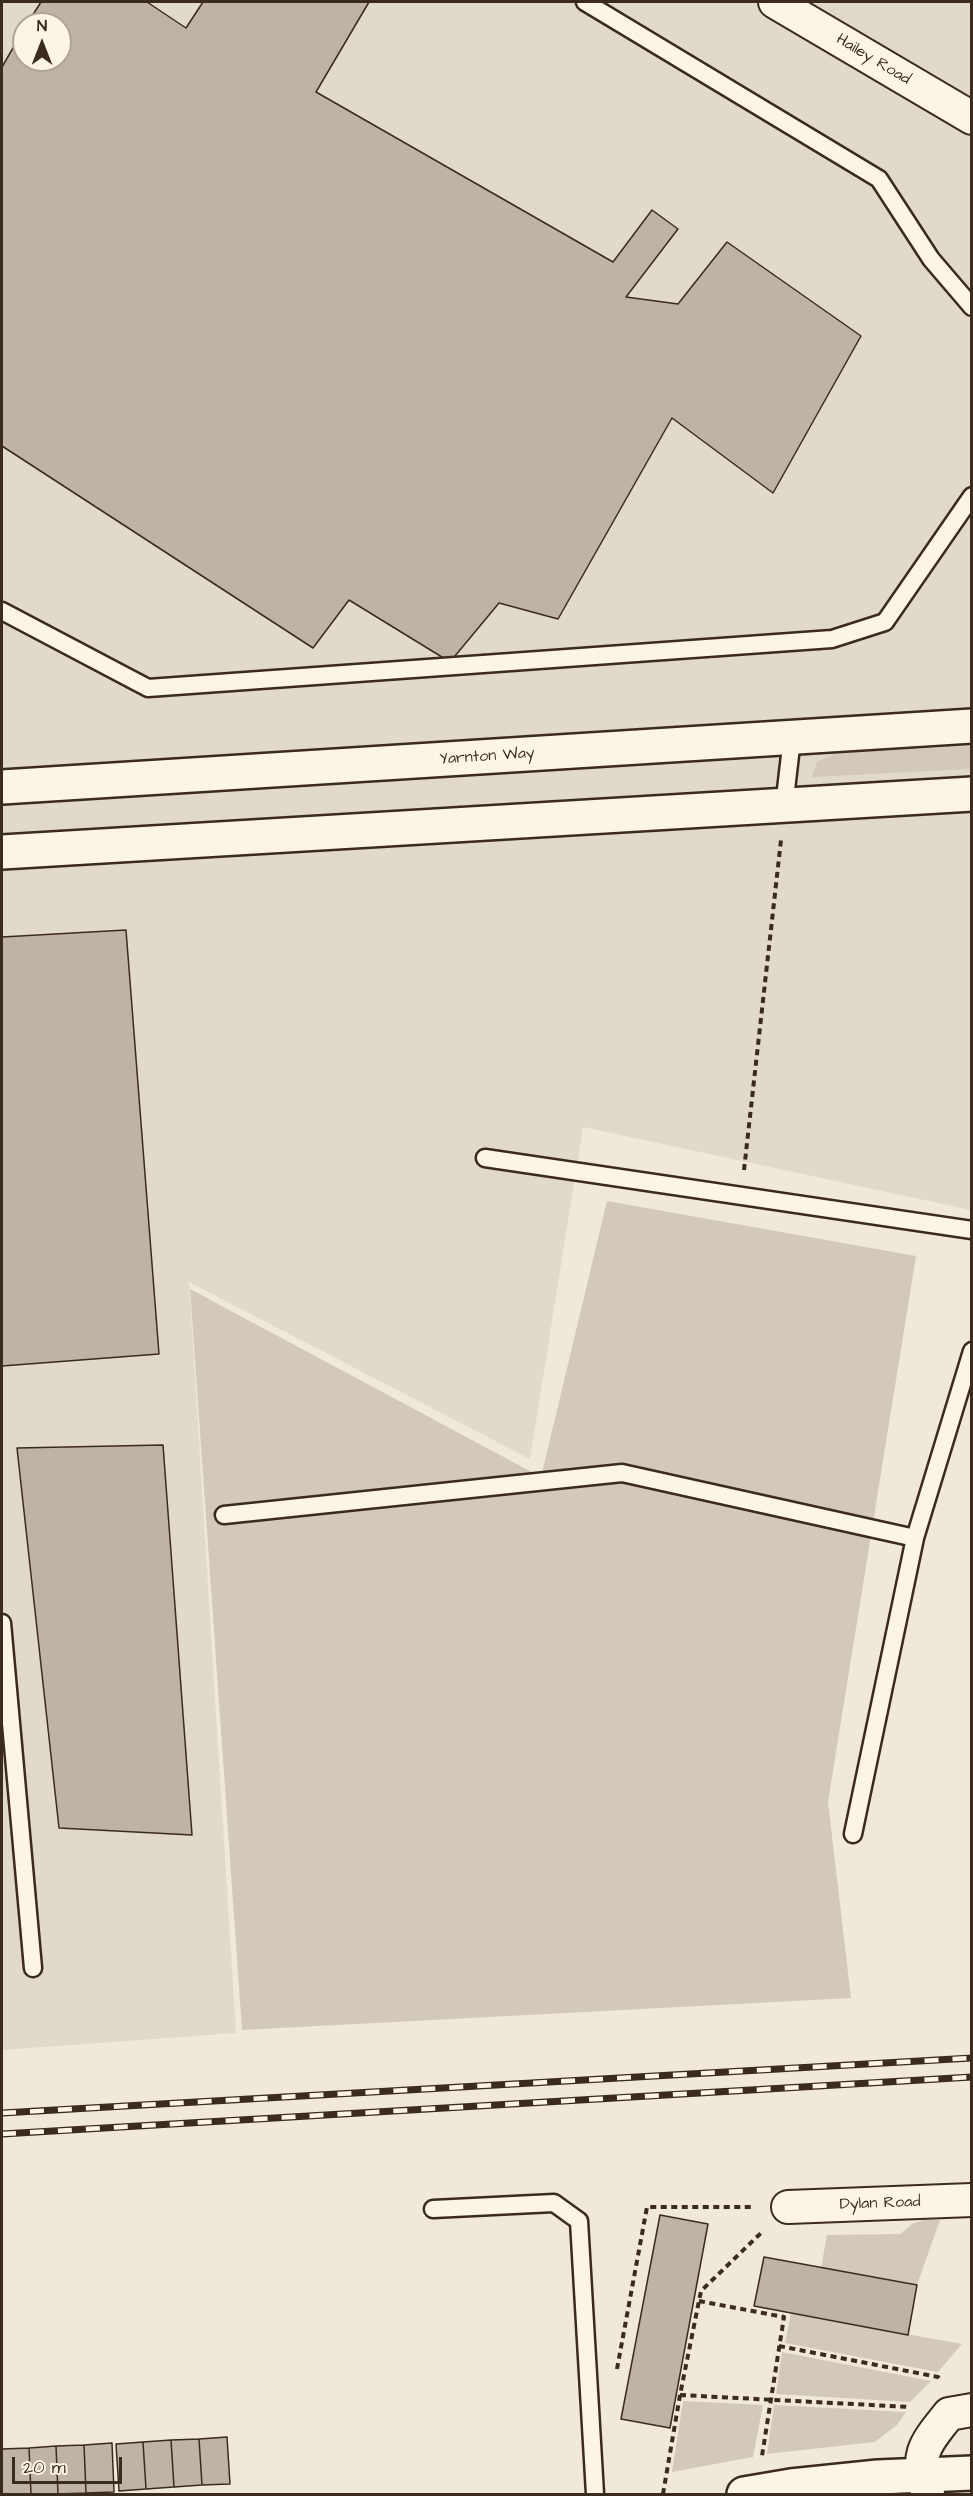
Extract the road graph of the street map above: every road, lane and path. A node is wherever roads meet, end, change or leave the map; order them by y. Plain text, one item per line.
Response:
1 (585, 2) edge
2 (775, 2) edge
3 (972, 118) edge
4 (972, 307) edge
5 (972, 496) edge
6 (2, 610) edge
7 (972, 726) edge
8 (792, 738) junction
9 (2, 787) edge
10 (972, 794) edge
11 (784, 807) junction
12 (2, 852) edge
13 (485, 1158) dead end
14 (741, 1196) junction
15 (972, 1230) edge
16 (972, 1351) edge
17 (224, 1515) dead end
18 (915, 1538) junction
19 (2, 1623) edge
20 (853, 1834) dead end
21 (33, 1968) dead end
22 (972, 2200) edge
23 (788, 2207) junction
24 (433, 2209) dead end
25 (699, 2301) junction
26 (779, 2346) junction
27 (617, 2370) dead end
28 (680, 2395) junction
29 (770, 2400) junction
30 (955, 2403) edge
31 (972, 2473) edge
32 (752, 2481) edge
33 (924, 2484) edge
34 (595, 2494) edge
35 (663, 2494) edge

1 - 4 lane
2 - 3 street, Hailey Road
5 - 6 lane
7 - 8 street, Yarnton Way
8 - 9 street, Yarnton Way
8 - 11 lane
10 - 11 street
11 - 12 street
11 - 14 path
13 - 14 lane
14 - 15 lane
16 - 18 lane
17 - 18 lane
18 - 20 lane
19 - 21 lane
22 - 23 street, Dylan Road
23 - 25 path
23 - 27 path
24 - 34 lane
25 - 26 path
25 - 28 path
26 - 29 path
26 - 30 path
28 - 29 path
28 - 35 path
29 - 30 path
29 - 32 path
30 - 33 street
31 - 33 street
32 - 33 street

